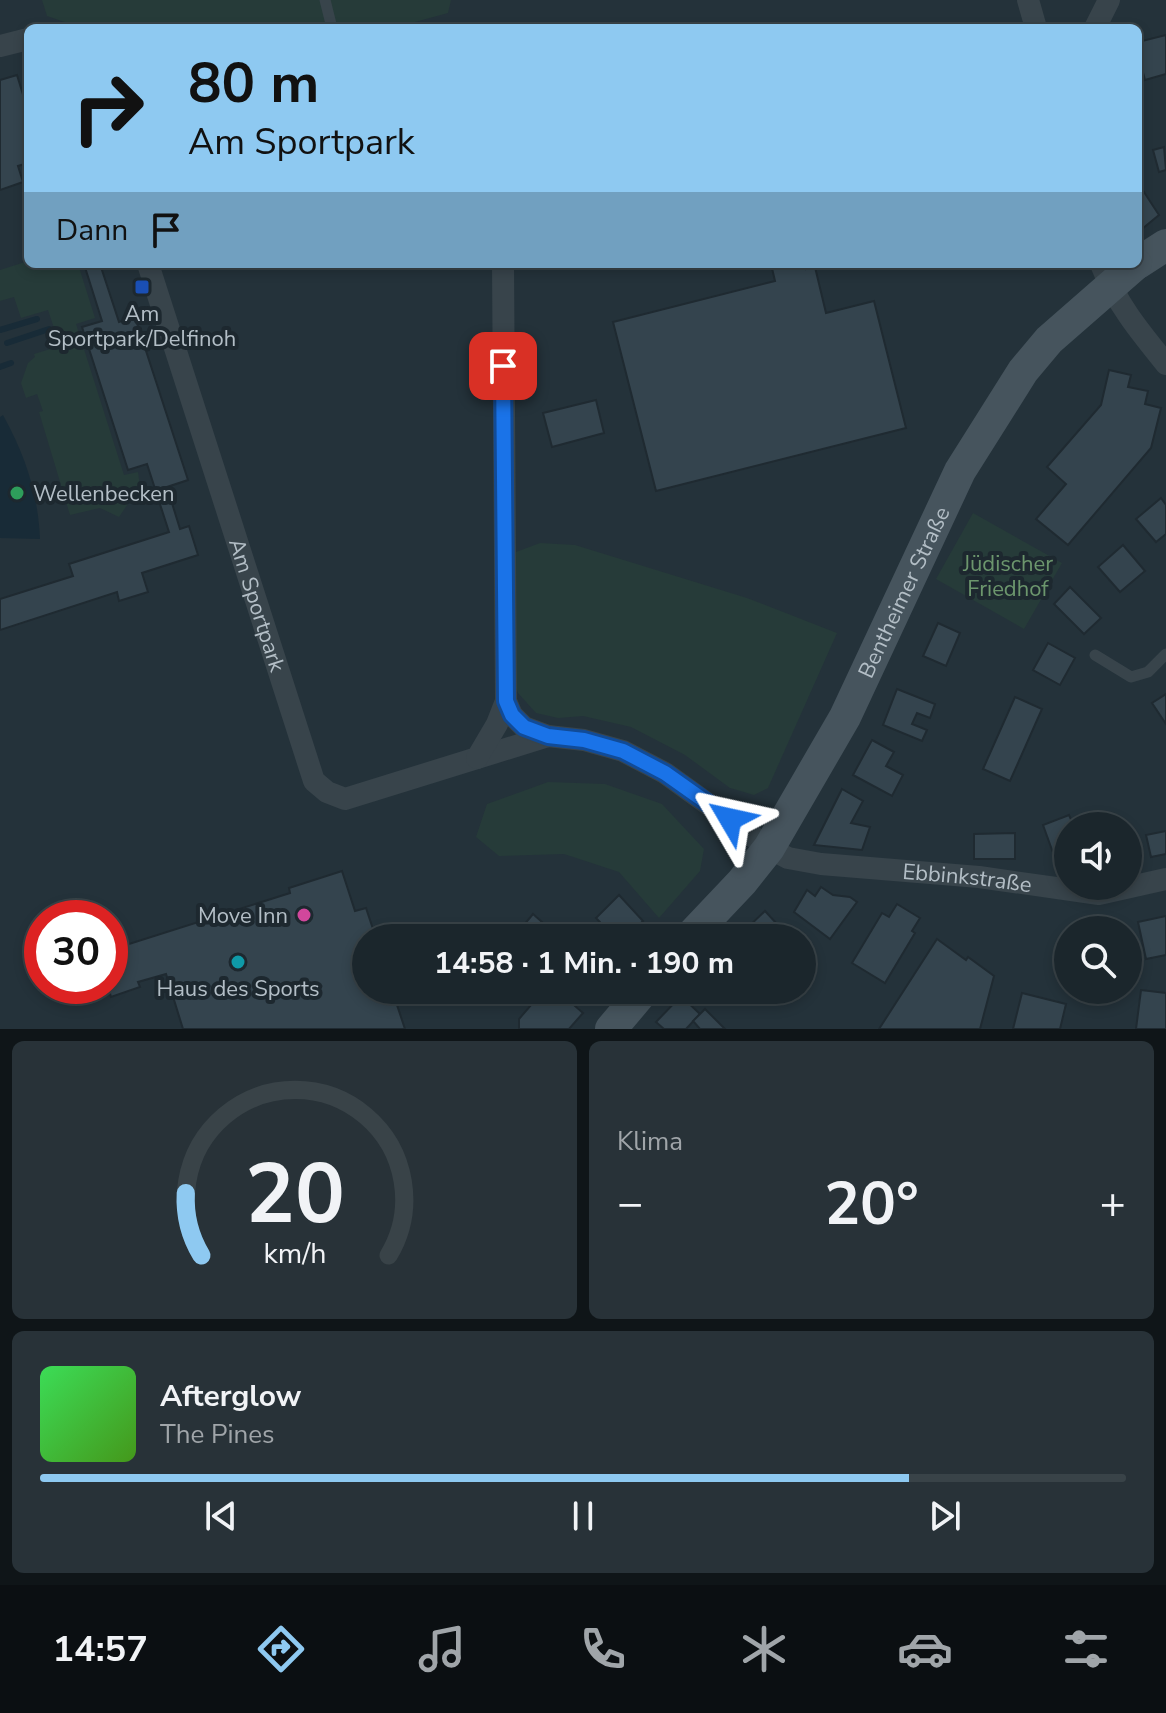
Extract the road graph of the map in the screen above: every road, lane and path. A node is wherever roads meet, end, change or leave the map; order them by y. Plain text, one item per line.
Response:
1 (325, 0) edge
2 (1028, 0) edge
3 (1109, 0) edge
4 (331, 24) edge
5 (1035, 24) edge
6 (1097, 24) edge
7 (24, 40) edge
8 (0, 46) edge
9 (1166, 245) edge
10 (1142, 260) edge
11 (149, 268) edge
12 (503, 268) edge
13 (1105, 275) edge
14 (1166, 364) edge
15 (1166, 654) edge
16 (1095, 655) dead end
17 (506, 701) junction
18 (548, 736) junction
19 (477, 758) junction
20 (769, 848) junction
21 (1166, 879) edge
22 (702, 924) edge
23 (632, 1004) edge
24 (611, 1029) edge

1 - 4 lane
2 - 5 street
3 - 6 street
7 - 8 street
9 - 10 street, Bentheimer Straße
11 - 19 street, Am Sportpark
12 - 17 street
13 - 14 street
13 - 20 street, Bentheimer Straße
15 - 16 lane
17 - 18 street, Am Sportpark
17 - 19 street
18 - 19 street, Am Sportpark
18 - 20 street, Am Sportpark
20 - 21 street, Ebbinkstraße
20 - 22 street, Bentheimer Straße
23 - 24 street

